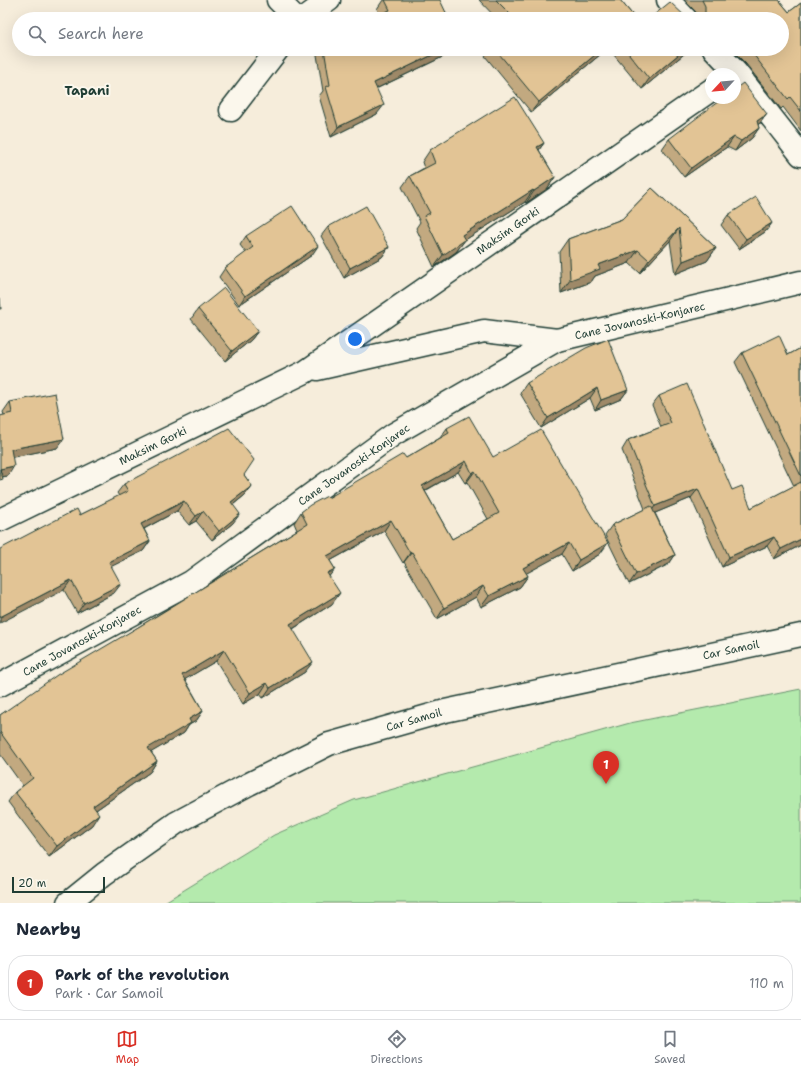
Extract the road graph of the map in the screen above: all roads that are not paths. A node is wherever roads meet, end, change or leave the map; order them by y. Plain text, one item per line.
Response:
1 (278, 0) edge
2 (329, 0) edge
3 (668, 0) edge
4 (289, 12) edge
5 (313, 12) edge
6 (679, 12) edge
7 (272, 56) edge
8 (720, 56) edge
9 (731, 68) edge
10 (741, 80) edge
11 (705, 94) edge
12 (230, 110) dead end
13 (801, 155) edge
14 (801, 282) edge
15 (557, 340) junction
16 (305, 372) junction
17 (0, 520) edge
18 (801, 635) edge
19 (0, 685) edge
20 (68, 903) edge

1 - 4 street
2 - 5 street
3 - 6 street
7 - 12 street
8 - 9 street
10 - 13 street
11 - 16 street, Maksim Gorki
14 - 15 street, Cane Jovanoski-Konjarec
15 - 16 street, Maksim Gorki
15 - 19 street, Cane Jovanoski-Konjarec
16 - 17 street, Maksim Gorki
18 - 20 street, Car Samoil

